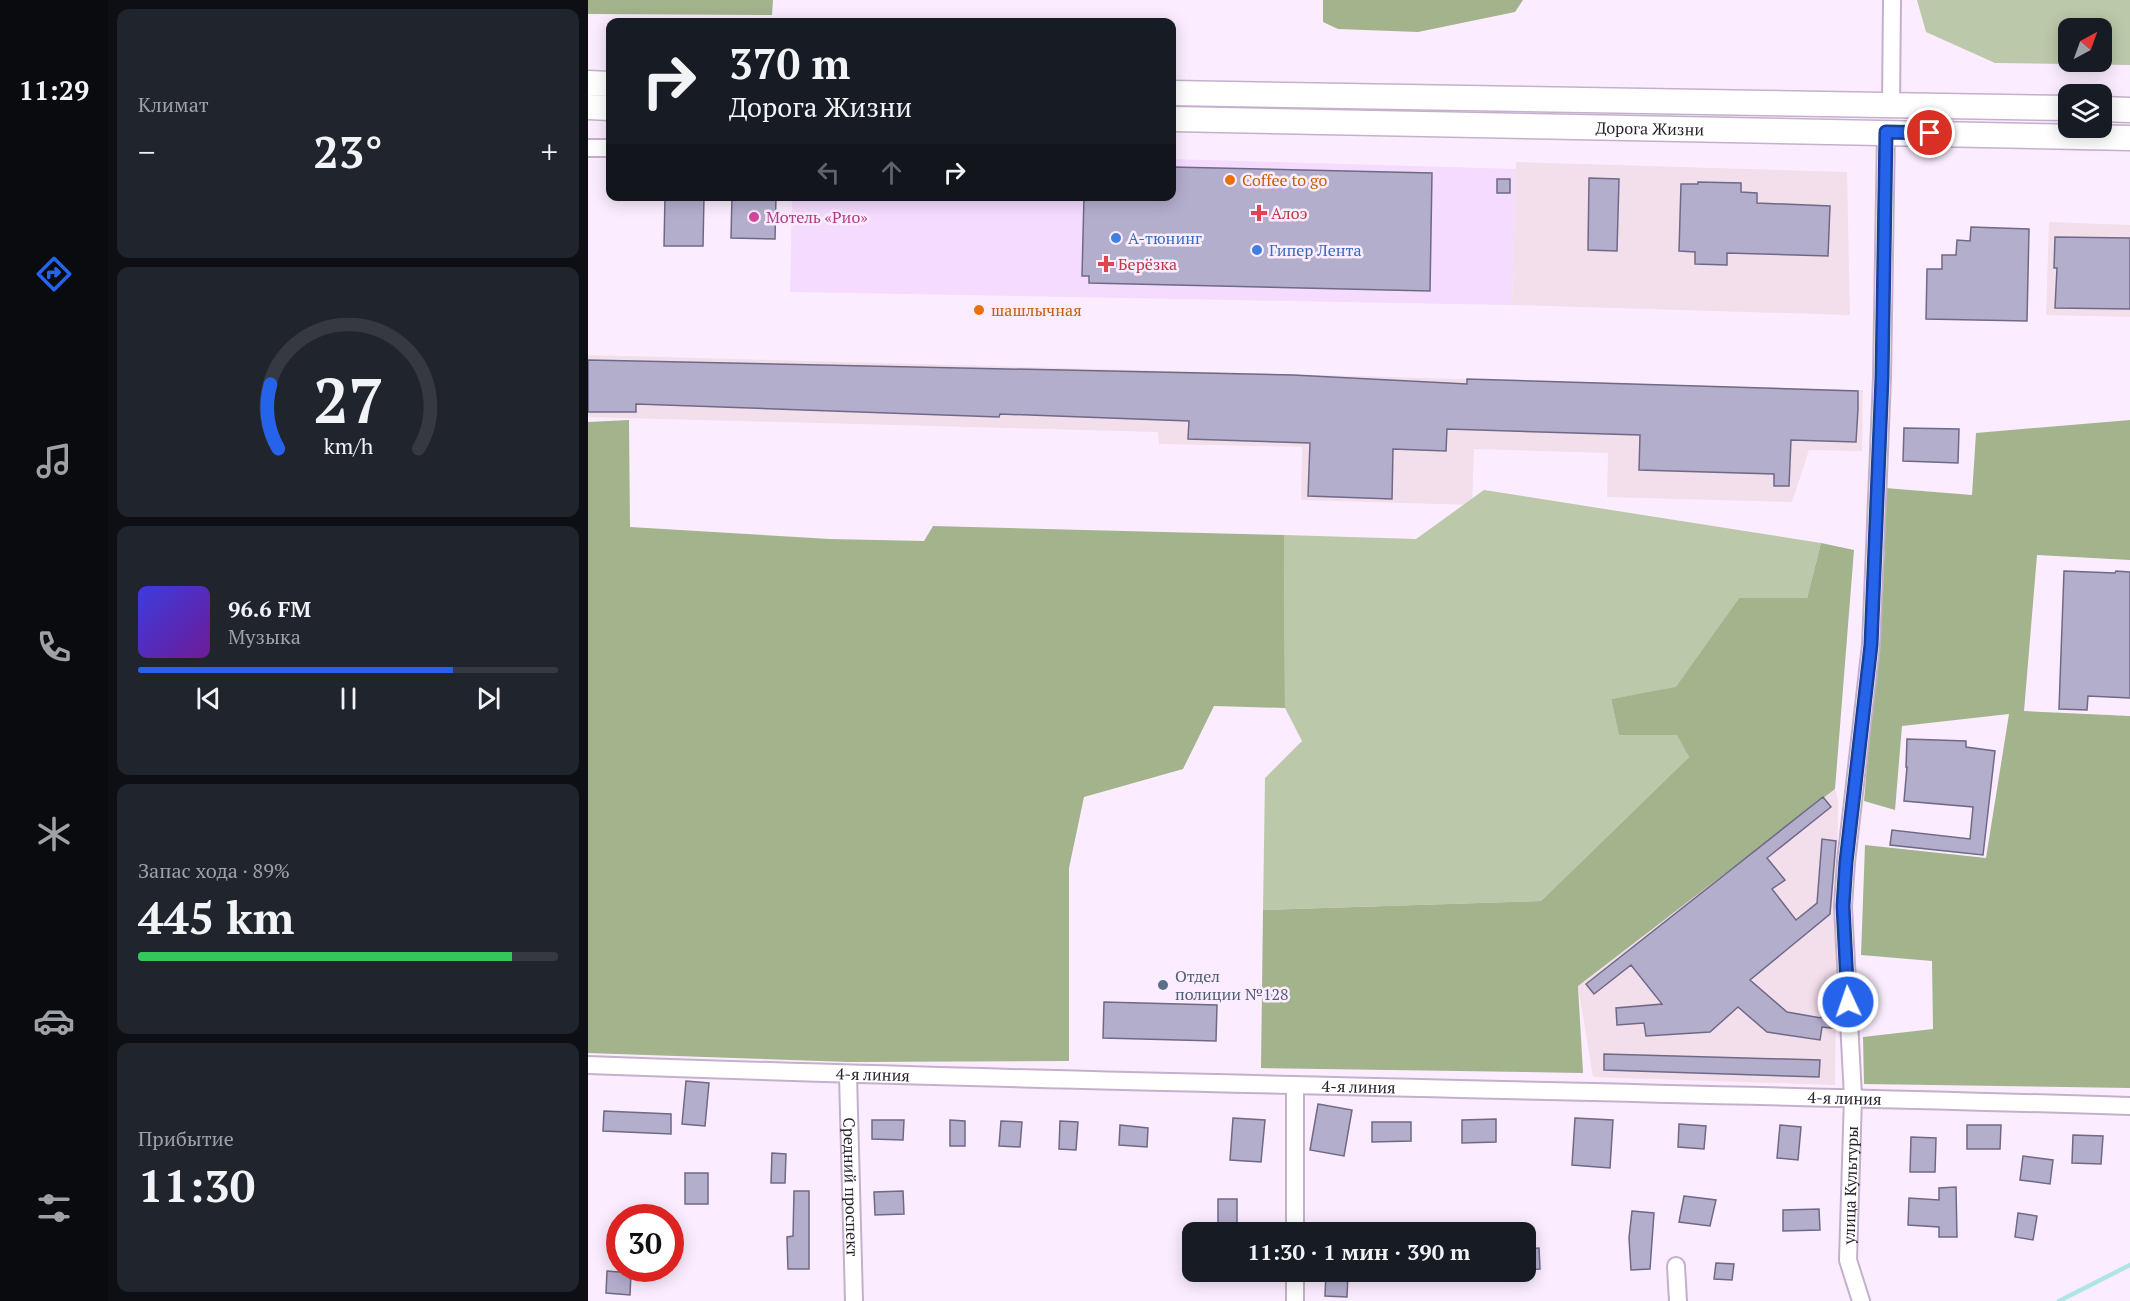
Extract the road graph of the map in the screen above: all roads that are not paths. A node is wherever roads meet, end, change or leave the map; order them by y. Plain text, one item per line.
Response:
1 (1892, 0) edge
2 (588, 83) edge
3 (606, 84) edge
4 (1176, 93) edge
5 (1891, 105) junction
6 (588, 107) edge
7 (606, 108) edge
8 (2058, 108) edge
9 (2112, 109) edge
10 (2130, 110) edge
11 (1176, 119) edge
12 (1886, 132) junction
13 (2130, 138) edge
14 (588, 148) edge
15 (606, 148) edge
16 (588, 1065) edge
17 (848, 1075) junction
18 (1295, 1085) junction
19 (1853, 1097) junction
20 (2130, 1106) edge
21 (1295, 1222) edge
22 (1676, 1266) dead end
23 (1295, 1282) edge
24 (854, 1301) edge
25 (1295, 1301) edge
26 (1678, 1301) edge
27 (1861, 1301) edge

1 - 5 street
2 - 3 main road
4 - 5 main road, Дорога Жизни
5 - 8 main road, Дорога Жизни
6 - 7 main road
9 - 10 main road
11 - 12 main road, Дорога Жизни
12 - 13 main road, Дорога Жизни
12 - 19 street, улица Культуры
14 - 15 street
16 - 17 street, 4-я линия
17 - 18 street, 4-я линия
17 - 24 street, Средний проспект
18 - 19 street, 4-я линия
18 - 21 street
19 - 20 street, 4-я линия
19 - 27 street, улица Культуры
22 - 26 street
23 - 25 street

